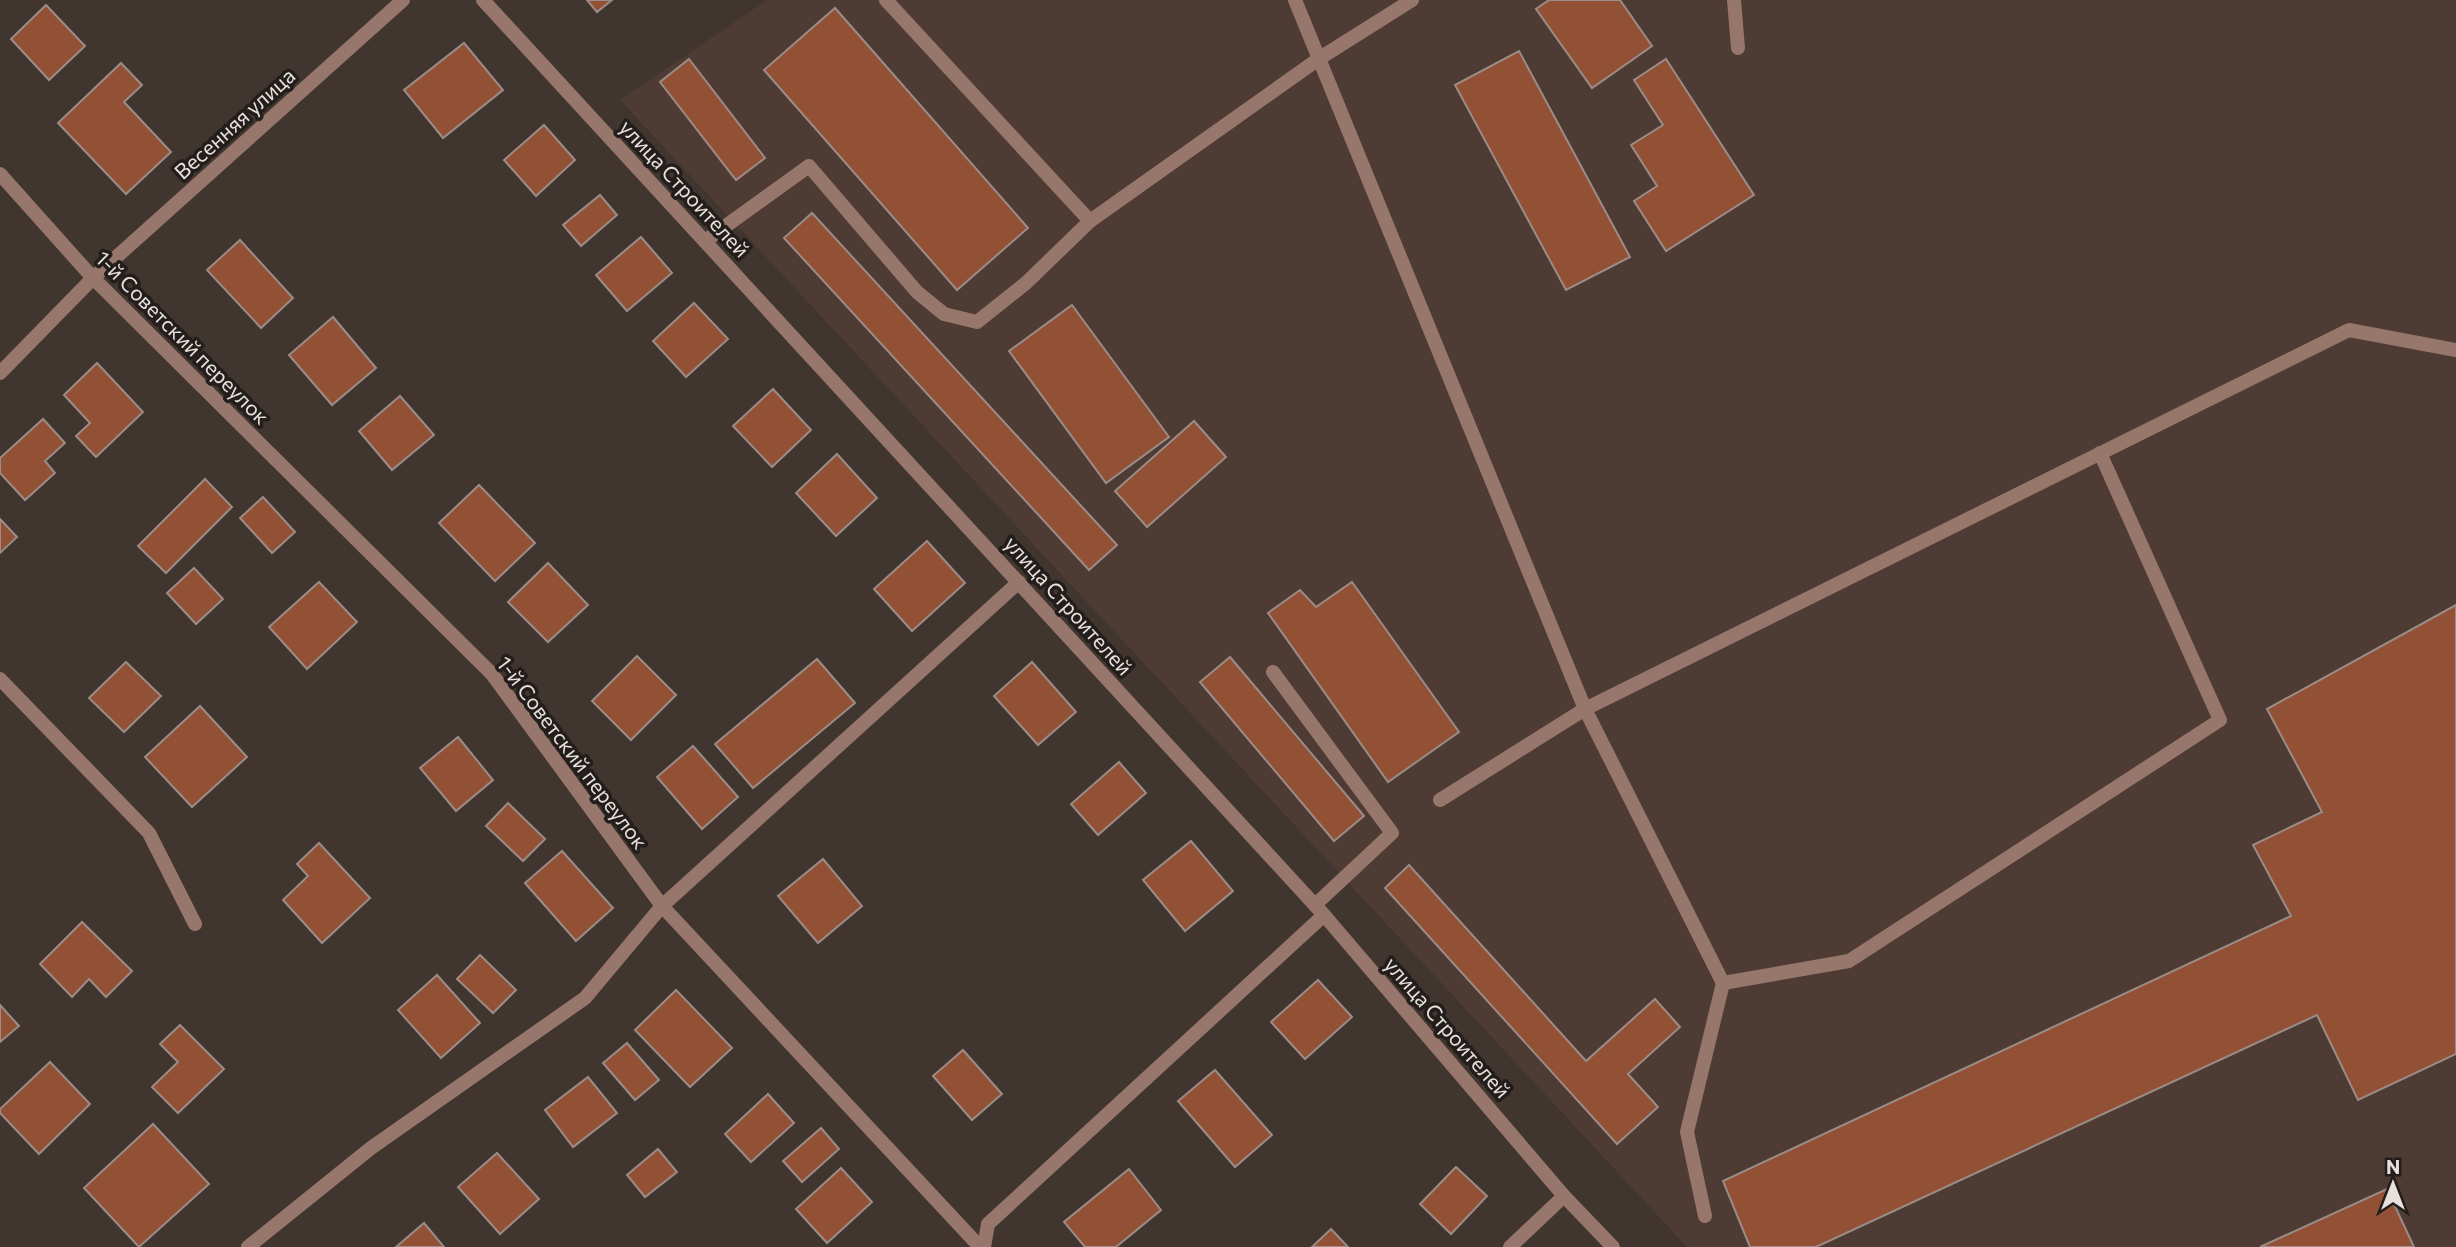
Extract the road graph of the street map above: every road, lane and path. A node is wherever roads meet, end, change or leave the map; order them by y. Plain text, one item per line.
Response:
1 (402, 0) edge
2 (483, 0) edge
3 (886, 0) edge
4 (1295, 0) edge
5 (1412, 0) edge
6 (1734, 0) edge
7 (1738, 48) dead end
8 (1320, 58) junction
9 (0, 174) edge
10 (1090, 221) junction
11 (705, 241) junction
12 (93, 278) junction
13 (2456, 350) edge
14 (0, 373) edge
15 (2100, 453) junction
16 (1020, 582) junction
17 (1273, 672) dead end
18 (0, 678) edge
19 (1585, 709) junction
20 (1440, 800) dead end
21 (662, 906) junction
22 (1319, 910) junction
23 (195, 924) dead end
24 (1723, 983) junction
25 (1564, 1196) junction
26 (1705, 1216) dead end
27 (248, 1247) edge
28 (982, 1247) edge
29 (1510, 1247) edge
30 (1613, 1247) edge

1 - 12 street, Весенняя улица
2 - 11 street, улица Строителей
3 - 10 street
4 - 8 street
5 - 8 street
6 - 7 street
8 - 10 street
8 - 19 street
9 - 12 street, 1-й Советский переулок
10 - 11 street
11 - 16 street, улица Строителей
12 - 14 street, Весенняя улица
12 - 21 street, 1-й Советский переулок
13 - 15 street
15 - 19 street
15 - 24 street
16 - 21 street
16 - 22 street, улица Строителей
17 - 22 street
18 - 23 street
19 - 20 street
19 - 24 street
21 - 27 street
21 - 28 street, 1-й Советский переулок
22 - 25 street, улица Строителей
22 - 28 street
24 - 26 street
25 - 29 street
25 - 30 street, улица Строителей

